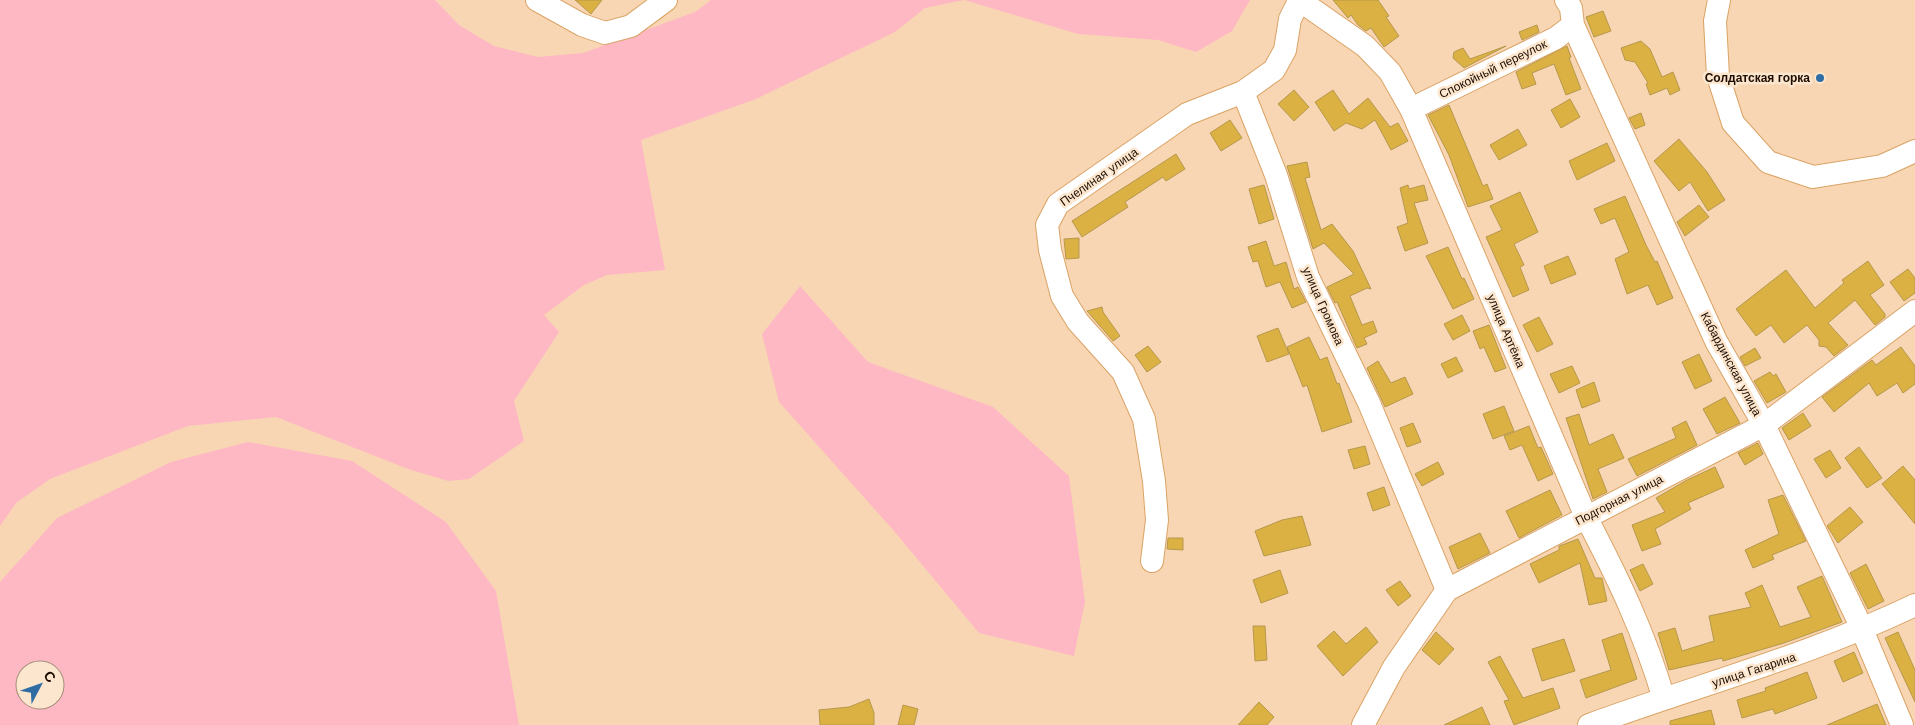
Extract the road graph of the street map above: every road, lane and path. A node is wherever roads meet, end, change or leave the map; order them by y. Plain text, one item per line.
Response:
1 (537, 0) edge
2 (666, 0) edge
3 (1299, 0) edge
4 (1719, 0) edge
5 (1572, 8) edge
6 (1243, 92) junction
7 (1411, 109) junction
8 (1915, 151) edge
9 (1915, 311) edge
10 (1764, 425) junction
11 (1586, 517) junction
12 (1152, 561) dead end
13 (1447, 590) junction
14 (1915, 605) edge
15 (1862, 630) junction
16 (1664, 699) junction
17 (1362, 725) edge
18 (1588, 725) edge
19 (1902, 725) edge

1 - 2 street
3 - 6 street
3 - 7 street, улица Артёма
4 - 8 street
5 - 7 street, Спокойный переулок
5 - 10 street, Кабардинская улица
6 - 12 street, Пчелиная улица
6 - 13 street, улица Громова
7 - 11 street, улица Артёма
9 - 10 street, Подгорная улица
10 - 11 street, Подгорная улица
10 - 15 street, Кабардинская улица
11 - 13 street, Подгорная улица
11 - 16 street, улица Артёма
13 - 17 street, Подгорная улица
14 - 15 street, улица Гагарина
15 - 16 street, улица Гагарина
15 - 19 street, Кабардинская улица
16 - 18 street, улица Гагарина

